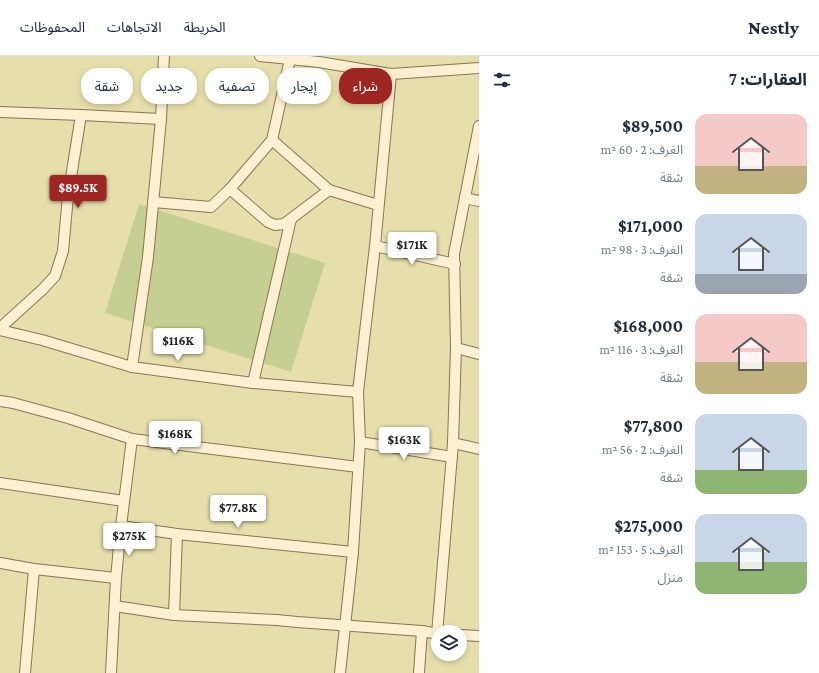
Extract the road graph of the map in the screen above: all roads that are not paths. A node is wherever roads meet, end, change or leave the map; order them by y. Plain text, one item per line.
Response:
1 (164, 56) edge
2 (260, 56) edge
3 (290, 59) junction
4 (319, 59) edge
5 (362, 68) edge
6 (479, 68) edge
7 (392, 74) edge
8 (388, 104) edge
9 (0, 112) edge
10 (81, 115) junction
11 (161, 119) junction
12 (479, 126) edge
13 (272, 140) junction
14 (230, 189) junction
15 (329, 190) junction
16 (465, 198) junction
17 (479, 201) edge
18 (153, 202) junction
19 (378, 205) junction
20 (291, 219) junction
21 (375, 246) junction
22 (455, 264) junction
23 (0, 329) edge
24 (456, 348) junction
25 (479, 354) edge
26 (132, 367) junction
27 (253, 382) junction
28 (358, 392) junction
29 (0, 401) edge
30 (132, 439) junction
31 (360, 442) junction
32 (453, 443) junction
33 (479, 449) edge
34 (452, 457) junction
35 (358, 467) junction
36 (0, 484) edge
37 (124, 501) junction
38 (121, 526) junction
39 (177, 534) junction
40 (353, 552) junction
41 (0, 563) edge
42 (34, 569) junction
43 (116, 578) junction
44 (115, 606) junction
45 (174, 615) junction
46 (346, 625) junction
47 (438, 625) edge
48 (422, 631) junction
49 (431, 633) edge
50 (467, 635) edge
51 (479, 636) edge
52 (26, 673) edge
53 (110, 673) edge
54 (340, 673) edge
55 (419, 673) edge

1 - 11 street
2 - 3 street
3 - 4 street
3 - 13 street
4 - 5 street
6 - 7 street
8 - 19 street
9 - 10 street
10 - 11 street
10 - 23 street
11 - 18 street
12 - 16 street
13 - 14 street
13 - 15 street
14 - 18 street
14 - 20 street
15 - 19 street
15 - 20 street
16 - 17 street
16 - 22 street
18 - 26 street
19 - 21 street
20 - 27 street
21 - 22 street
21 - 28 street
22 - 24 street
23 - 26 street
24 - 25 street
24 - 32 street
26 - 27 street
27 - 28 street
28 - 31 street
29 - 30 street
30 - 35 street
30 - 37 street
31 - 34 street
31 - 35 street
32 - 33 street
32 - 34 street
34 - 47 street
35 - 40 street
36 - 37 street
37 - 38 street
38 - 39 street
38 - 43 street
39 - 40 street
39 - 45 street
40 - 46 street
41 - 42 street
42 - 43 street
42 - 52 street
43 - 44 street
44 - 45 street
44 - 53 street
45 - 46 street
46 - 48 street
46 - 54 street
48 - 49 street
48 - 55 street
50 - 51 street

